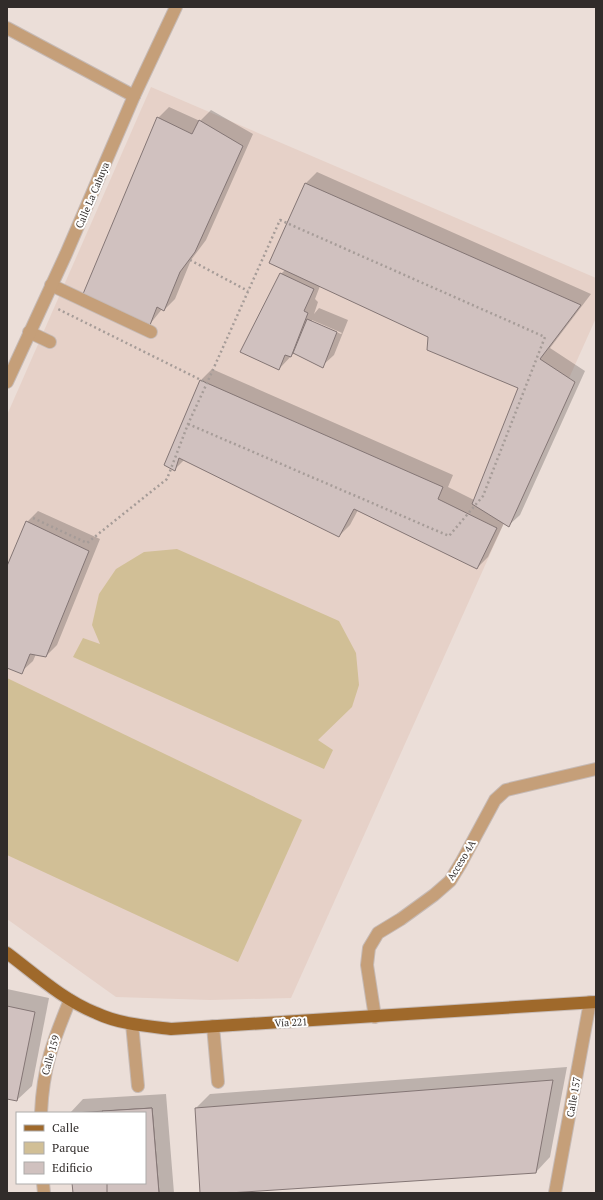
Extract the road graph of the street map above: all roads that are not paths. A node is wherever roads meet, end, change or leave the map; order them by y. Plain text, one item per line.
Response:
1 (176, 7) edge
2 (7, 28) edge
3 (134, 96) junction
4 (51, 285) junction
5 (29, 332) junction
6 (151, 332) dead end
7 (50, 342) dead end
8 (7, 382) edge
9 (596, 769) edge
10 (7, 953) edge
11 (70, 1000) junction
12 (593, 1002) edge
13 (375, 1017) junction
14 (132, 1024) junction
15 (214, 1026) junction
16 (218, 1082) dead end
17 (138, 1086) dead end
18 (40, 1112) edge
19 (555, 1193) edge

1 - 3 street, Calle La Cabuya
2 - 3 street
3 - 4 street, Calle La Cabuya
4 - 5 street, Calle La Cabuya
4 - 6 street
5 - 7 street
5 - 8 street, Calle La Cabuya
9 - 13 street, Acceso 4A
10 - 11 main road, Vía 221
11 - 14 main road, Vía 221
11 - 18 street, Calle 159
12 - 13 main road, Vía 221
12 - 19 street, Calle 157
13 - 15 main road, Vía 221
14 - 15 main road, Vía 221
14 - 17 street
15 - 16 street

